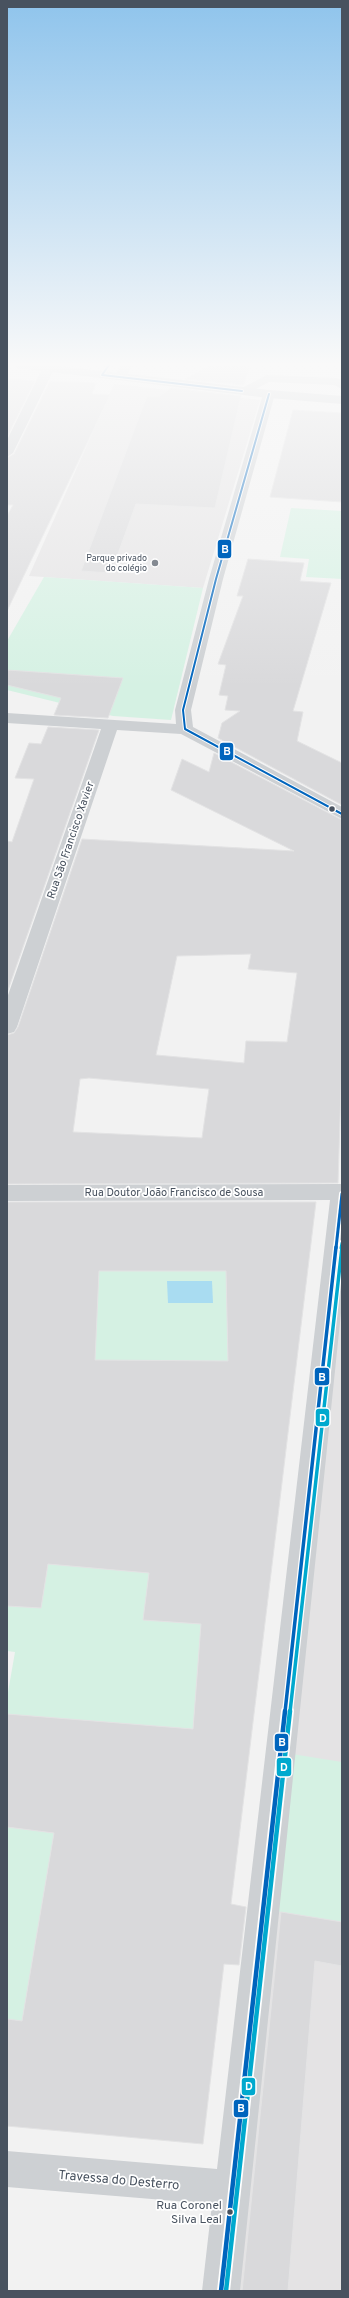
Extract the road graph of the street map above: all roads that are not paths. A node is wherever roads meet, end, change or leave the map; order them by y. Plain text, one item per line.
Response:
1 (247, 472) edge
2 (7, 719) edge
3 (110, 725) junction
4 (185, 729) junction
5 (342, 814) edge
6 (7, 1027) edge
7 (7, 1193) edge
8 (342, 1193) edge
9 (342, 1198) edge
10 (7, 2169) edge
11 (232, 2188) junction
12 (221, 2291) edge

1 - 4 street
2 - 3 street
3 - 4 street
3 - 6 street, Rua São Francisco Xavier
4 - 5 street
7 - 8 street, Rua Doutor João Francisco de Sousa
8 - 9 street
9 - 11 street
10 - 11 street, Travessa do Desterro
11 - 12 street

